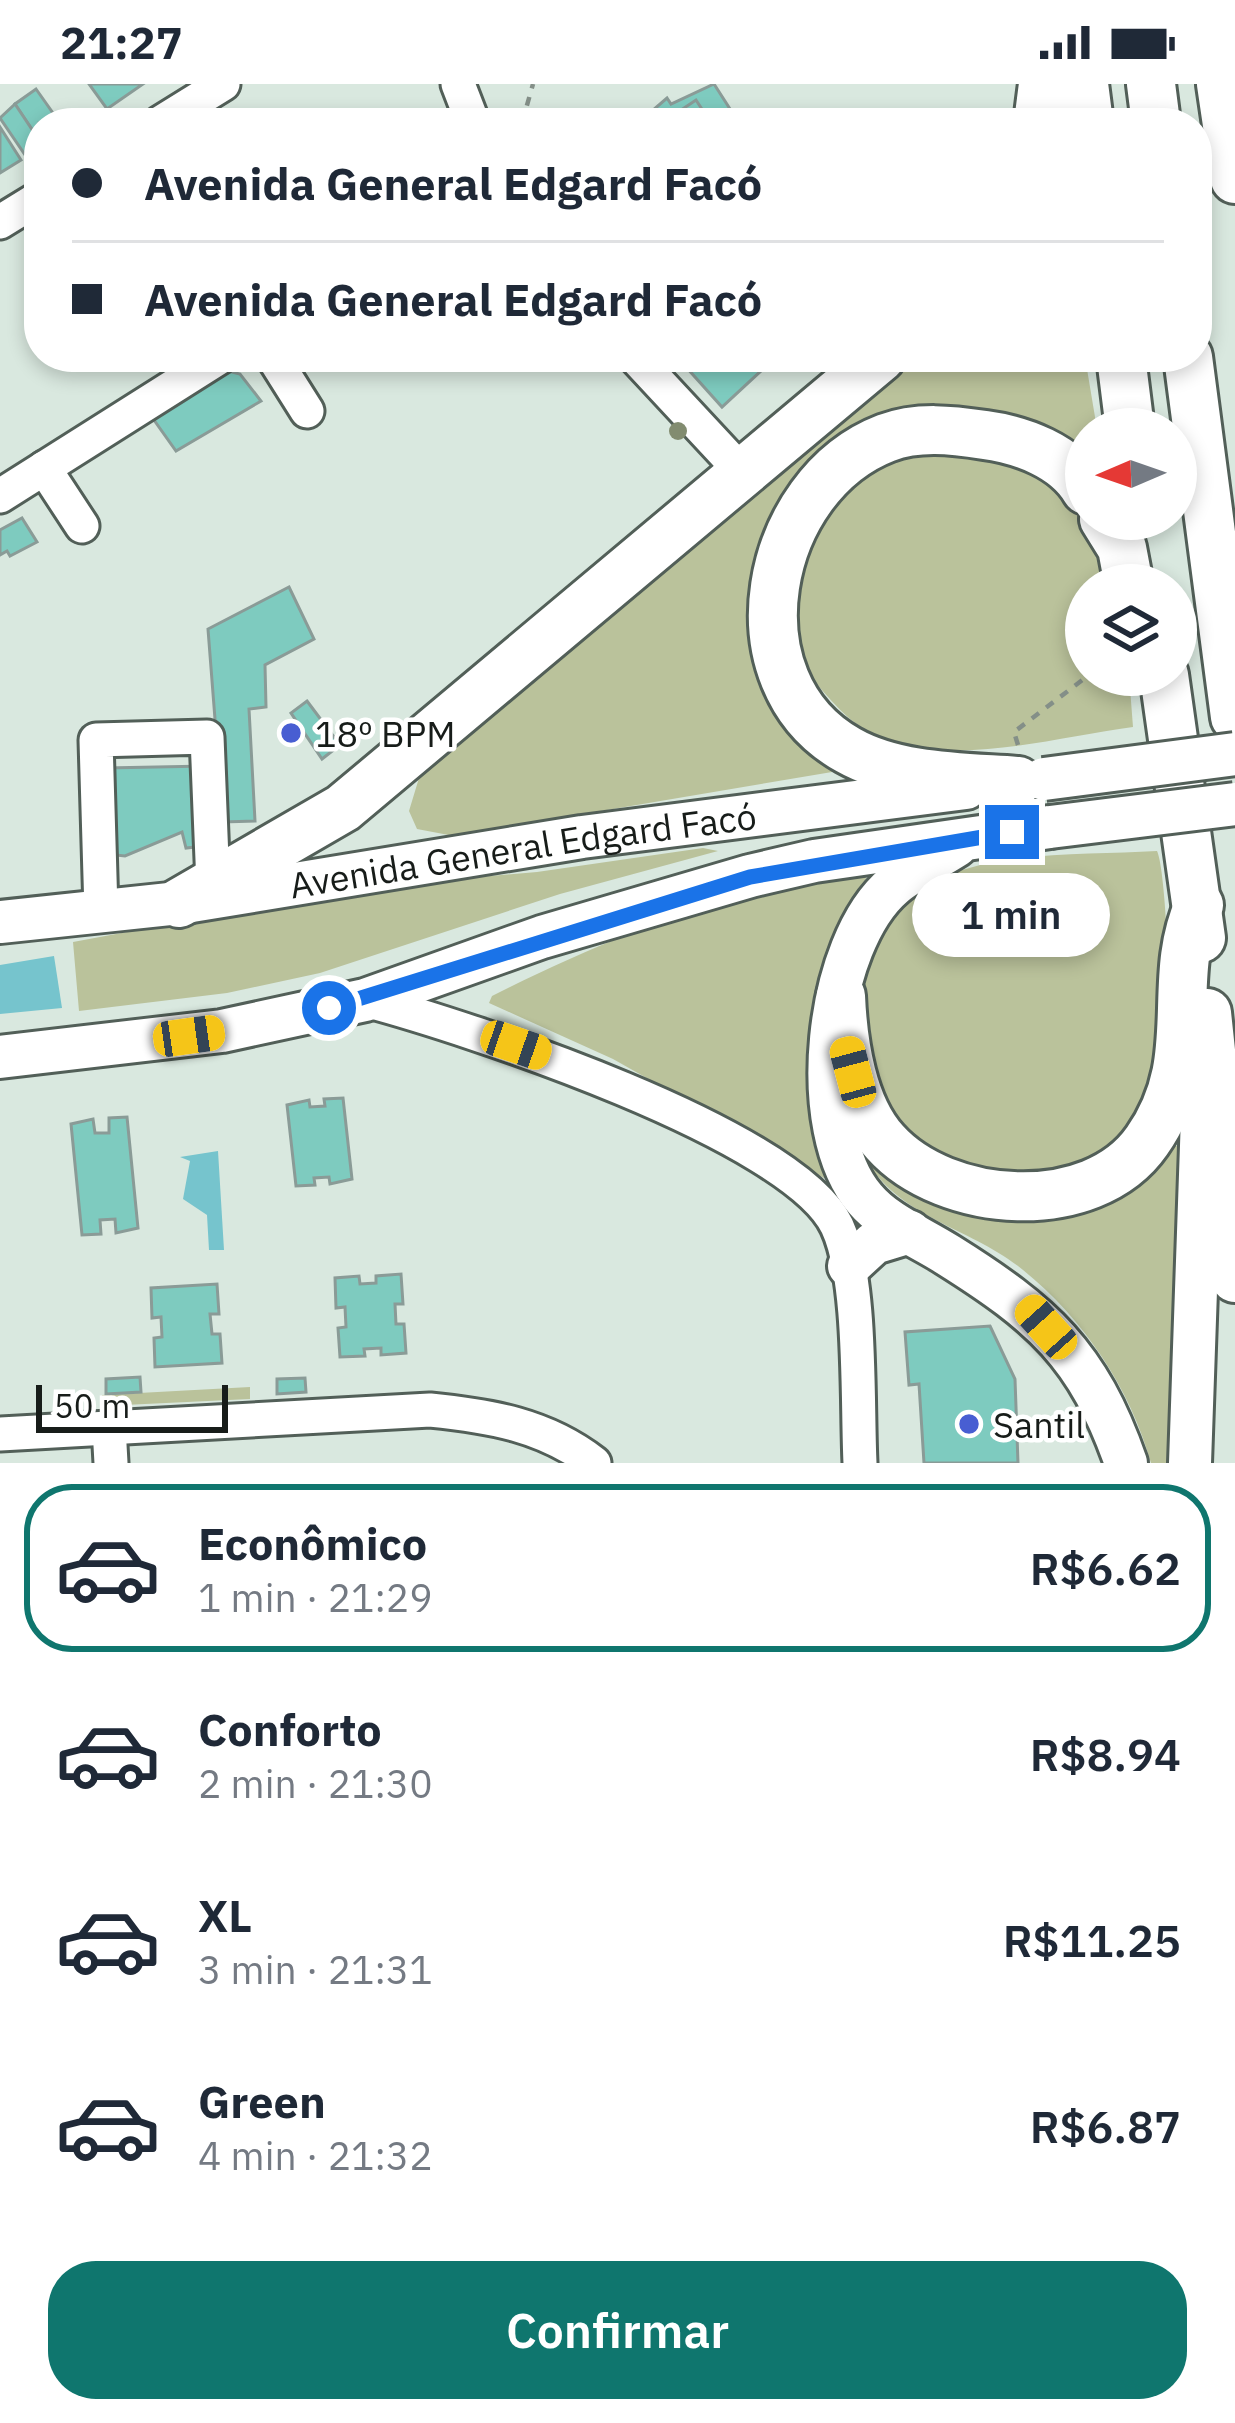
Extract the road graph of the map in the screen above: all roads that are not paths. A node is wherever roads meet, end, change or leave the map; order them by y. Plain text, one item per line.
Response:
1 (223, 84) edge
2 (1221, 84) edge
3 (184, 108) edge
4 (1235, 179) edge
5 (196, 372) edge
6 (282, 372) edge
7 (649, 372) edge
8 (863, 372) edge
9 (1122, 372) edge
10 (1190, 372) edge
11 (1127, 408) edge
12 (307, 411) dead end
13 (1065, 467) edge
14 (44, 469) junction
15 (742, 472) junction
16 (0, 496) edge
17 (82, 526) dead end
18 (1232, 659) edge
19 (1167, 696) edge
20 (1235, 717) edge
21 (1235, 754) edge
22 (1031, 780) junction
23 (1235, 804) edge
24 (973, 836) junction
25 (196, 894) junction
26 (1199, 905) junction
27 (101, 911) junction
28 (0, 922) edge
29 (841, 996) junction
30 (365, 1000) junction
31 (0, 1057) edge
32 (1212, 1087) junction
33 (910, 1232) junction
34 (849, 1266) junction
35 (1235, 1278) edge
36 (109, 1427) junction
37 (0, 1434) edge
38 (112, 1463) edge
39 (594, 1463) edge
40 (860, 1463) edge
41 (1126, 1463) edge
42 (1190, 1463) edge

1 - 3 street
2 - 4 highway
5 - 14 street
6 - 12 street
7 - 15 street
8 - 15 highway
9 - 11 highway
10 - 18 highway
13 - 22 highway
14 - 16 street
14 - 17 street
15 - 25 highway
18 - 20 highway
19 - 26 highway
21 - 22 main road, Avenida General Edgard Facó, bridge
22 - 25 main road, Avenida General Edgard Facó
23 - 24 main road, Avenida General Edgard Facó, bridge
24 - 29 main road
24 - 30 main road, Avenida General Edgard Facó
25 - 27 main road, Avenida General Edgard Facó
25 - 27 street
26 - 29 highway
26 - 32 highway
27 - 28 main road, Avenida General Edgard Facó
29 - 33 main road
30 - 31 main road, Avenida General Edgard Facó
30 - 34 street
32 - 35 highway
32 - 42 main road
33 - 34 main road
33 - 41 main road
34 - 40 street
36 - 37 street
36 - 38 street
36 - 39 street

